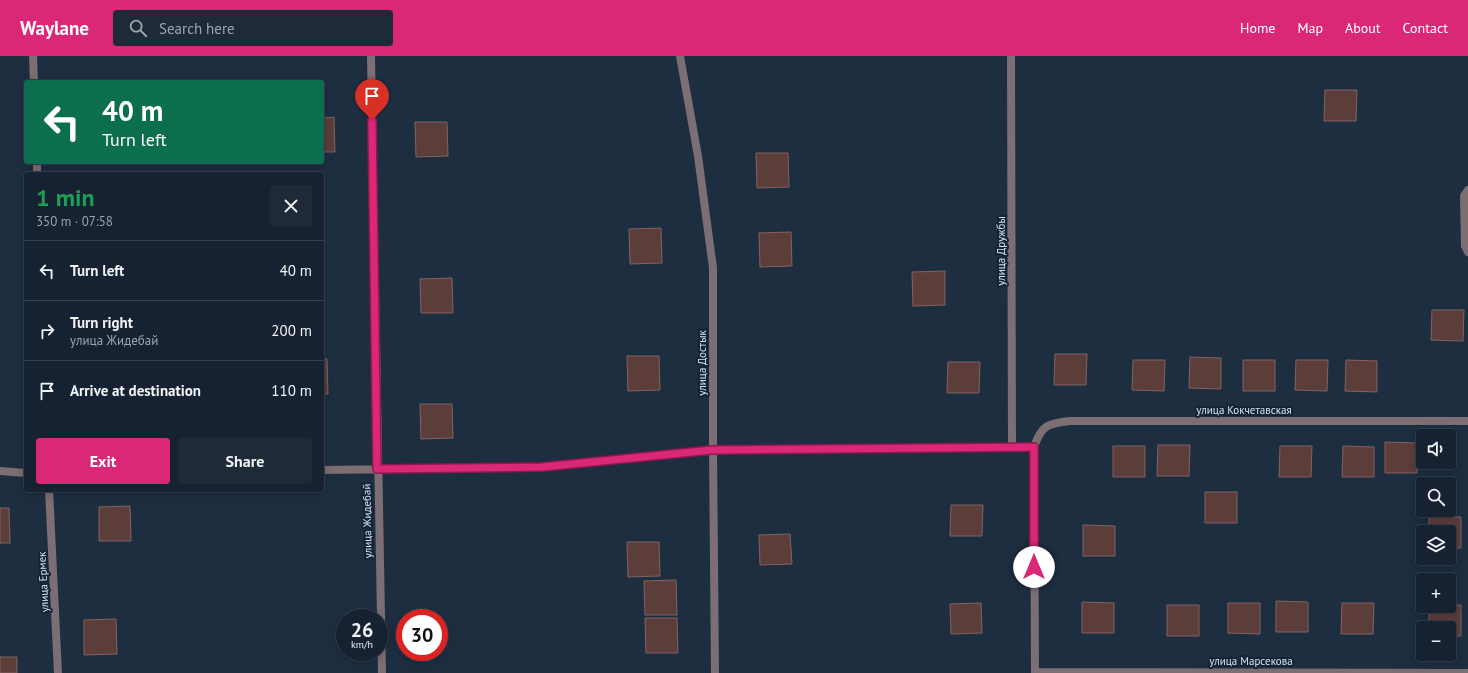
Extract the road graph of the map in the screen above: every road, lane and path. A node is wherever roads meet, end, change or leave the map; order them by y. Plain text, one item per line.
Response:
1 (32, 56) edge
2 (371, 56) edge
3 (680, 56) edge
4 (1011, 56) edge
5 (34, 80) edge
6 (1468, 190) edge
7 (1468, 252) edge
8 (1468, 421) edge
9 (1012, 446) junction
10 (1034, 447) junction
11 (712, 450) junction
12 (377, 469) junction
13 (324, 470) edge
14 (0, 471) edge
15 (24, 473) edge
16 (49, 492) edge
17 (58, 673) edge
18 (382, 673) edge
19 (715, 673) edge
20 (1035, 673) edge
21 (1468, 673) edge

1 - 5 street
2 - 12 street, улица Жидебай
3 - 11 street, улица Достык
4 - 9 street, улица Дружбы
6 - 7 street
8 - 10 street, улица Кокчетавская
9 - 10 street
9 - 11 street
10 - 20 street
11 - 12 street
11 - 19 street, улица Достык
12 - 13 street
12 - 18 street, улица Жидебай
14 - 15 street
16 - 17 street, улица Ермек
20 - 21 street, улица Марсекова

